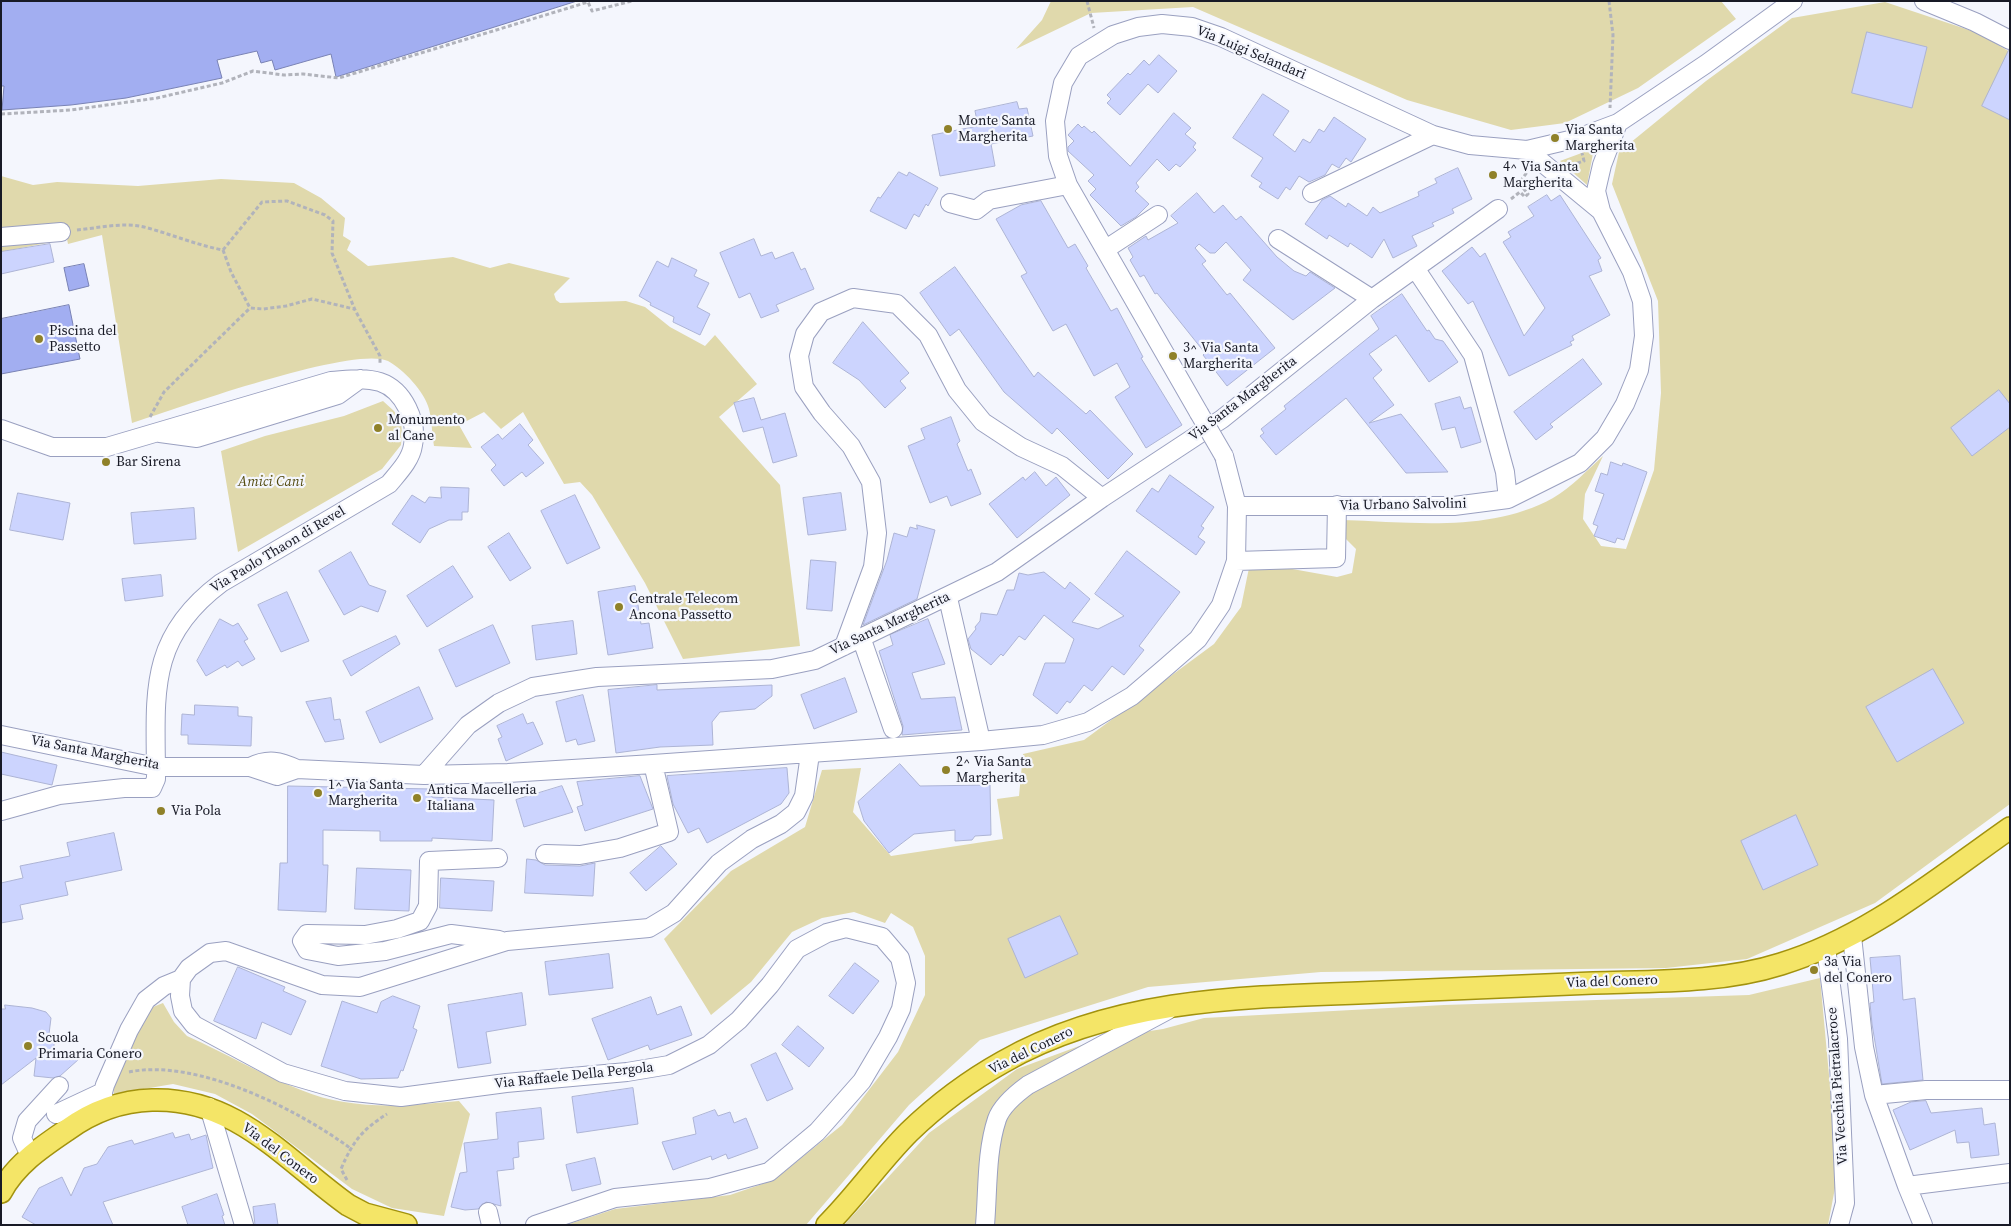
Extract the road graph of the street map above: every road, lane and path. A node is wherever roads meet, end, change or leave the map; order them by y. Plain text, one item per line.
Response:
1 (632, 1) edge
2 (1087, 1) edge
3 (1609, 1) edge
4 (1793, 1) edge
5 (1924, 1) edge
6 (2010, 40) edge
7 (1099, 43) junction
8 (1, 114) edge
9 (1613, 125) junction
10 (1433, 135) junction
11 (1527, 150) junction
12 (1519, 183) dead end
13 (1068, 184) junction
14 (1520, 192) dead end
15 (1312, 193) dead end
16 (950, 204) dead end
17 (1498, 209) dead end
18 (1601, 211) junction
19 (1158, 215) dead end
20 (62, 232) joint
21 (1, 236) edge
22 (1278, 239) dead end
23 (1106, 249) junction
24 (223, 250) junction
25 (1415, 268) junction
26 (1372, 299) junction
27 (250, 308) junction
28 (354, 310) junction
29 (381, 382) junction
30 (1, 429) edge
31 (152, 432) junction
32 (1102, 498) junction
33 (1508, 500) junction
34 (1337, 505) junction
35 (1237, 506) junction
36 (1236, 561) junction
37 (948, 598) junction
38 (861, 637) junction
39 (844, 646) junction
40 (893, 729) dead end
41 (1, 735) edge
42 (982, 742) junction
43 (810, 754) junction
44 (653, 764) junction
45 (156, 767) junction
46 (424, 775) junction
47 (1, 811) edge
48 (2010, 828) edge
49 (544, 854) dead end
50 (498, 858) dead end
51 (1852, 936) junction
52 (507, 941) junction
53 (1826, 948) junction
54 (181, 979) junction
55 (1175, 1006) junction
56 (60, 1086) dead end
57 (2010, 1090) edge
58 (104, 1095) junction
59 (1874, 1095) junction
60 (210, 1107) junction
61 (56, 1114) dead end
62 (376, 1121) dead end
63 (350, 1148) junction
64 (30, 1156) junction
65 (342, 1169) dead end
66 (2010, 1173) edge
67 (1907, 1186) junction
68 (1, 1192) edge
69 (244, 1225) edge
70 (406, 1225) edge
71 (535, 1225) edge
72 (826, 1225) edge
73 (985, 1225) edge
74 (1839, 1225) edge
75 (1923, 1225) edge

1 - 8 path
2 - 7 path
3 - 9 path
4 - 9 street
5 - 6 street
7 - 10 street, Via Luigi Selandari
7 - 13 street, Via Luigi Selandari
9 - 11 street
9 - 18 street, Via Urbano Salvolini
10 - 11 street, Via Luigi Selandari
10 - 15 street
11 - 18 street, Via Urbano Salvolini
12 - 14 path
13 - 16 street
13 - 23 street, Via Luigi Selandari
17 - 25 street, Via Santa Margherita
18 - 33 street, Via Urbano Salvolini
19 - 23 street
20 - 21 street
20 - 24 path
22 - 26 street
23 - 35 street, Via Luigi Selandari, bridge
24 - 27 path
24 - 28 path
25 - 26 street, Via Santa Margherita
25 - 33 street
26 - 32 street, Via Santa Margherita
27 - 28 path
27 - 31 path
28 - 29 path
29 - 31 street, Via Paolo Thaon di Revel
29 - 45 street, Via Paolo Thaon di Revel
30 - 31 street, Via Paolo Thaon di Revel
32 - 37 street, Via Santa Margherita
32 - 39 street
33 - 34 street, Via Urbano Salvolini
34 - 35 street, Via Urbano Salvolini
34 - 36 street
35 - 36 street, Via Luigi Selandari
36 - 42 street, Via Luigi Selandari
37 - 38 street, Via Santa Margherita
37 - 42 street
38 - 39 street, Via Santa Margherita
38 - 40 street
39 - 46 street, Via Santa Margherita
41 - 45 street, Via Santa Margherita
42 - 43 street, Via Luigi Selandari
43 - 44 street
43 - 52 street
44 - 46 street
44 - 49 street
45 - 46 street, Via Santa Margherita
45 - 47 street
48 - 51 main road, Via del Conero
50 - 52 street
51 - 53 main road, Via del Conero
51 - 59 street, Via Vecchia Pietralacroce
52 - 54 street
53 - 55 main road, Via del Conero
53 - 74 street, Via Vecchia Pietralacroce
54 - 58 street
54 - 71 street, Via Raffaele Della Pergola
55 - 72 main road, Via del Conero
55 - 73 street, Via del Conero
56 - 64 street
57 - 59 street
58 - 60 main road, Via del Conero
58 - 61 street
58 - 63 path
58 - 64 main road, Via del Conero
59 - 67 street, Via Vecchia Pietralacroce
60 - 69 street
60 - 70 main road, Via del Conero
62 - 63 path
63 - 65 path
64 - 68 main road, Via del Conero
66 - 67 street
67 - 75 street, Via Vecchia Pietralacroce

